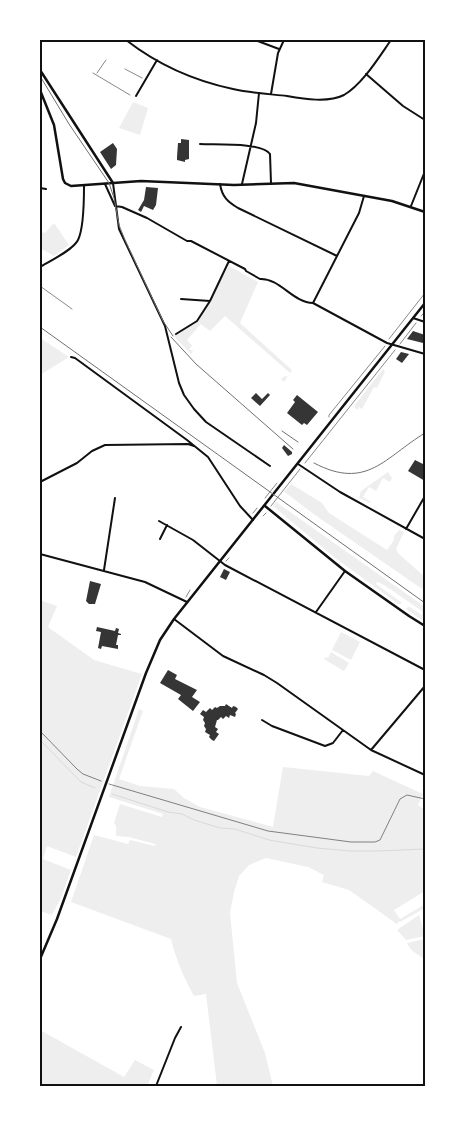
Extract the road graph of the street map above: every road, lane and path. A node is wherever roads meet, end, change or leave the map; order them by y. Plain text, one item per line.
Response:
1 (126, 40) edge
2 (255, 40) edge
3 (284, 40) edge
4 (391, 40) edge
5 (279, 49) junction
6 (106, 60) dead end
7 (157, 60) junction
8 (125, 69) dead end
9 (40, 70) edge
10 (93, 73) dead end
11 (366, 74) junction
12 (96, 75) junction
13 (145, 80) junction
14 (40, 90) edge
15 (259, 93) junction
16 (271, 94) junction
17 (130, 95) dead end
18 (136, 96) dead end
19 (425, 120) edge
20 (200, 144) dead end
21 (251, 147) junction
22 (425, 171) edge
23 (107, 183) junction
24 (113, 183) junction
25 (271, 183) junction
26 (220, 184) junction
27 (242, 184) junction
28 (84, 186) junction
29 (40, 188) edge
30 (46, 189) dead end
31 (364, 196) junction
32 (115, 206) junction
33 (411, 206) junction
34 (425, 212) edge
35 (337, 256) junction
36 (229, 261) junction
37 (40, 267) edge
38 (40, 286) edge
39 (425, 293) edge
40 (181, 299) dead end
41 (210, 301) junction
42 (313, 303) junction
43 (425, 303) edge
44 (72, 309) dead end
45 (425, 312) edge
46 (423, 314) dead end
47 (413, 318) junction
48 (425, 322) edge
49 (415, 324) dead end
50 (176, 334) dead end
51 (390, 338) dead end
52 (404, 339) dead end
53 (392, 345) junction
54 (383, 347) dead end
55 (394, 352) dead end
56 (425, 354) edge
57 (71, 357) dead end
58 (328, 419) dead end
59 (196, 447) junction
60 (298, 464) junction
61 (270, 466) dead end
62 (302, 466) junction
63 (40, 482) edge
64 (276, 484) dead end
65 (425, 496) edge
66 (115, 498) dead end
67 (264, 500) dead end
68 (260, 505) dead end
69 (265, 506) junction
70 (268, 509) junction
71 (250, 516) junction
72 (262, 516) dead end
73 (253, 520) junction
74 (159, 521) dead end
75 (167, 526) junction
76 (406, 529) junction
77 (160, 539) dead end
78 (425, 539) edge
79 (40, 554) edge
80 (220, 562) junction
81 (104, 570) junction
82 (345, 571) junction
83 (190, 590) dead end
84 (184, 599) junction
85 (188, 602) junction
86 (316, 612) junction
87 (174, 619) junction
88 (425, 626) edge
89 (425, 670) edge
90 (425, 686) edge
91 (262, 720) dead end
92 (343, 730) junction
93 (40, 731) edge
94 (371, 750) junction
95 (425, 775) edge
96 (102, 782) dead end
97 (108, 784) dead end
98 (425, 799) edge
99 (40, 960) edge
100 (182, 1027) dead end
101 (156, 1086) edge

1 - 7 street
2 - 5 street
3 - 5 street
4 - 11 street
5 - 16 street
6 - 12 path
7 - 13 street
7 - 15 street
8 - 13 path
9 - 24 main road
10 - 12 path
11 - 16 street
11 - 19 street
12 - 17 path
13 - 18 street
14 - 28 main road
15 - 16 street
15 - 21 street
20 - 21 street
21 - 25 street
21 - 27 street
22 - 33 street
23 - 24 main road
23 - 28 main road
23 - 32 street
24 - 26 main road
24 - 32 street
25 - 27 main road
25 - 31 main road
26 - 27 main road
26 - 35 street
28 - 37 street
29 - 30 street
31 - 33 main road
31 - 35 street
32 - 36 street
32 - 61 street
33 - 34 main road
35 - 42 street
36 - 41 street
36 - 42 street
38 - 44 lane
39 - 51 path
40 - 41 street
41 - 50 street
42 - 53 street
43 - 47 main road
45 - 46 path
47 - 48 street
47 - 53 main road
49 - 52 path
53 - 56 street
53 - 60 main road
54 - 58 path
55 - 62 path
57 - 59 street
59 - 63 street
59 - 71 street
60 - 62 street
60 - 69 main road
62 - 70 path
62 - 76 street
64 - 67 path
65 - 76 street
66 - 81 street
68 - 71 path
69 - 70 main road
69 - 73 main road
70 - 72 path
70 - 82 main road
71 - 73 street
73 - 80 main road
74 - 75 street
75 - 77 street
75 - 80 street
76 - 78 street
79 - 81 street
80 - 85 main road
80 - 86 street
81 - 84 street
82 - 86 street
82 - 88 main road
83 - 84 path
84 - 85 street
85 - 87 main road
86 - 89 street
87 - 92 street
87 - 99 main road
90 - 94 street
91 - 92 street
92 - 94 street
93 - 96 path
94 - 95 street
97 - 98 path
100 - 101 street

